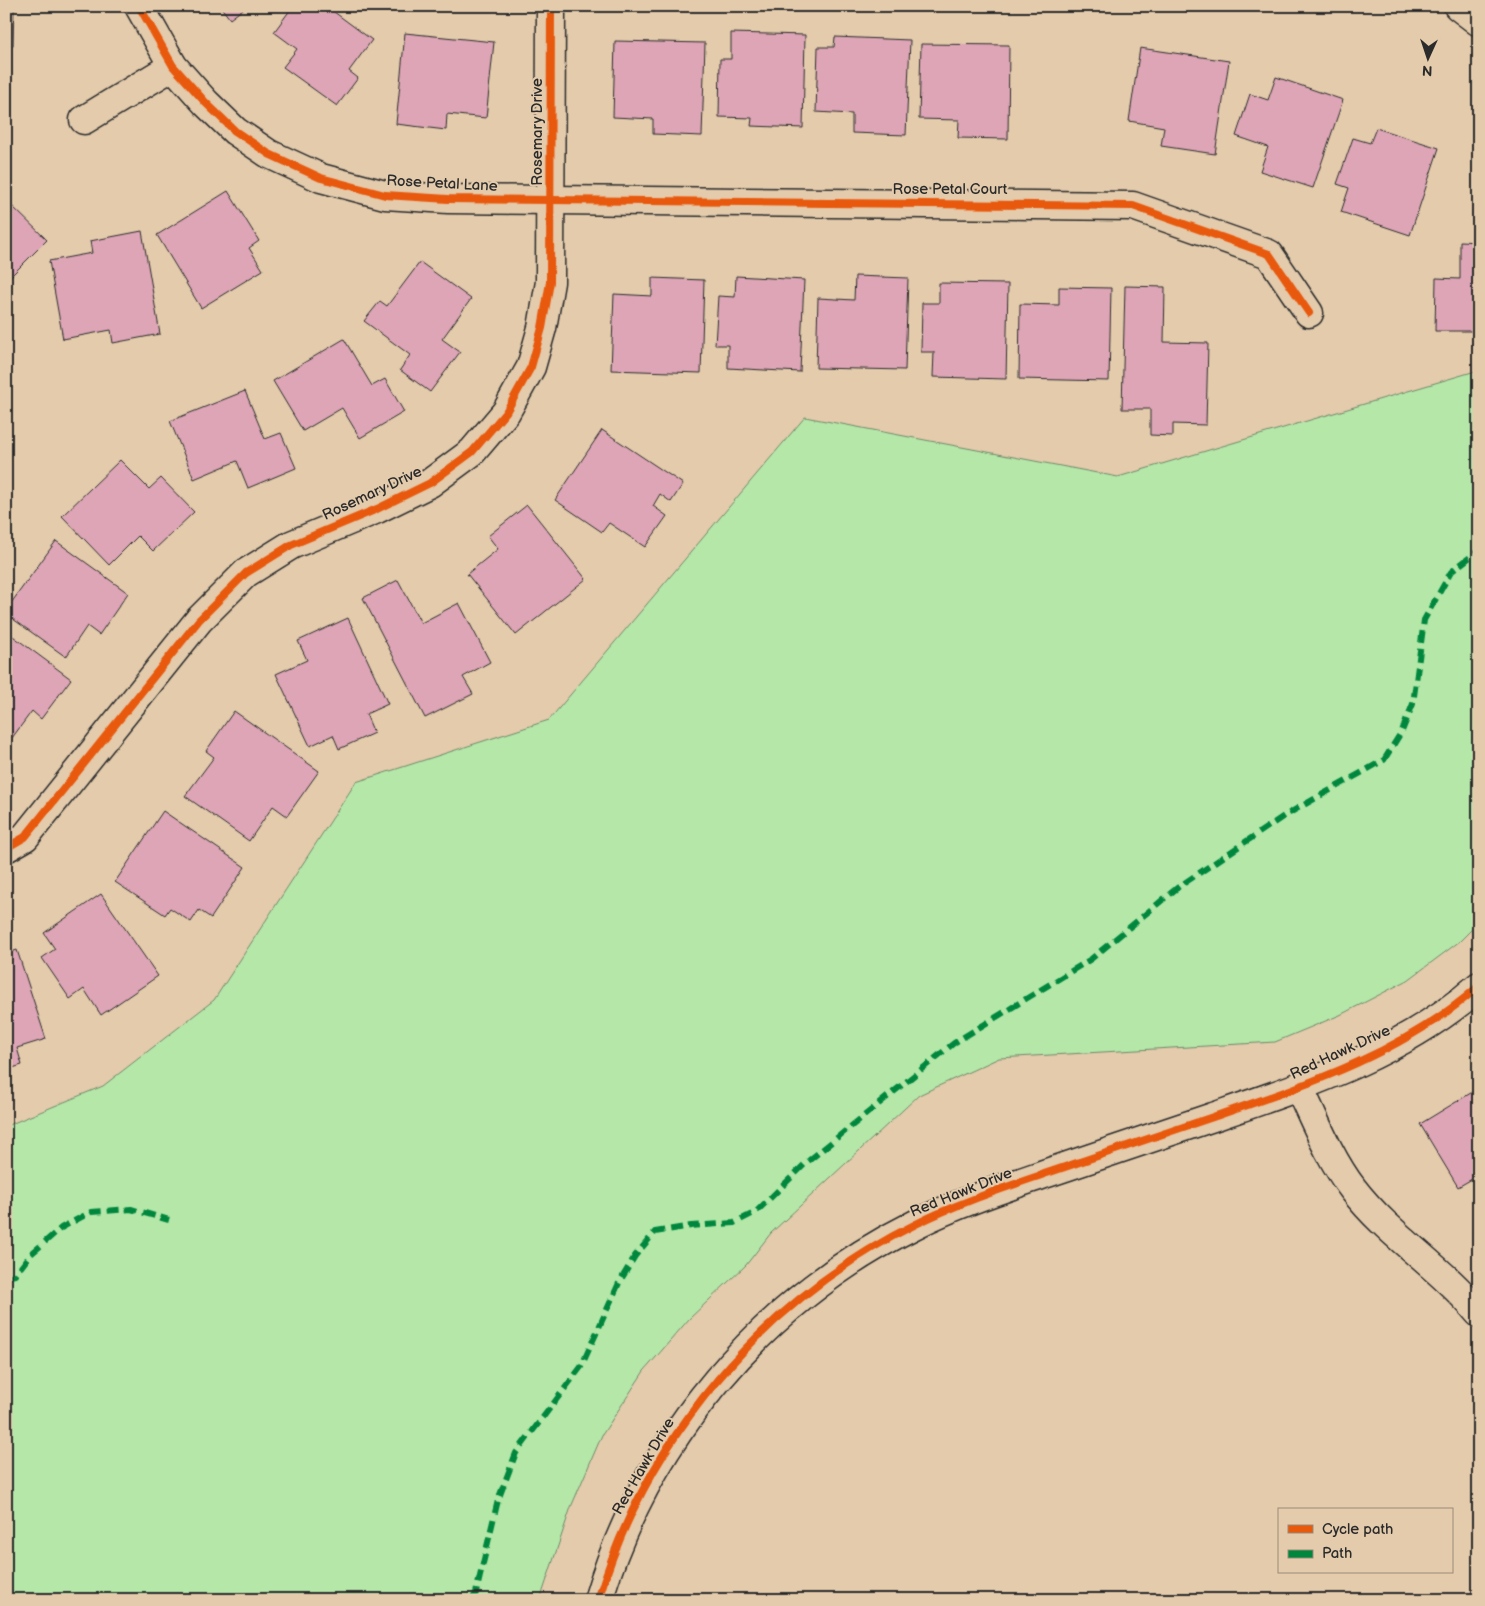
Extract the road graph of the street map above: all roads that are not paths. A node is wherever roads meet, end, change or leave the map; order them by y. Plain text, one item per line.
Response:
1 (139, 6) edge
2 (551, 6) edge
3 (1458, 6) edge
4 (1479, 22) edge
5 (173, 66) junction
6 (84, 120) dead end
7 (551, 200) junction
8 (1310, 313) dead end
9 (6, 848) edge
10 (1479, 986) edge
11 (1300, 1087) junction
12 (1479, 1313) edge
13 (598, 1600) edge

1 - 5 street, Rose Petal Lane
2 - 7 street, Rosemary Drive
3 - 4 street
5 - 6 street
5 - 7 street, Rose Petal Lane
7 - 8 street, Rose Petal Court
7 - 9 street, Rosemary Drive
10 - 11 street, Red Hawk Drive
11 - 12 street
11 - 13 street, Red Hawk Drive

